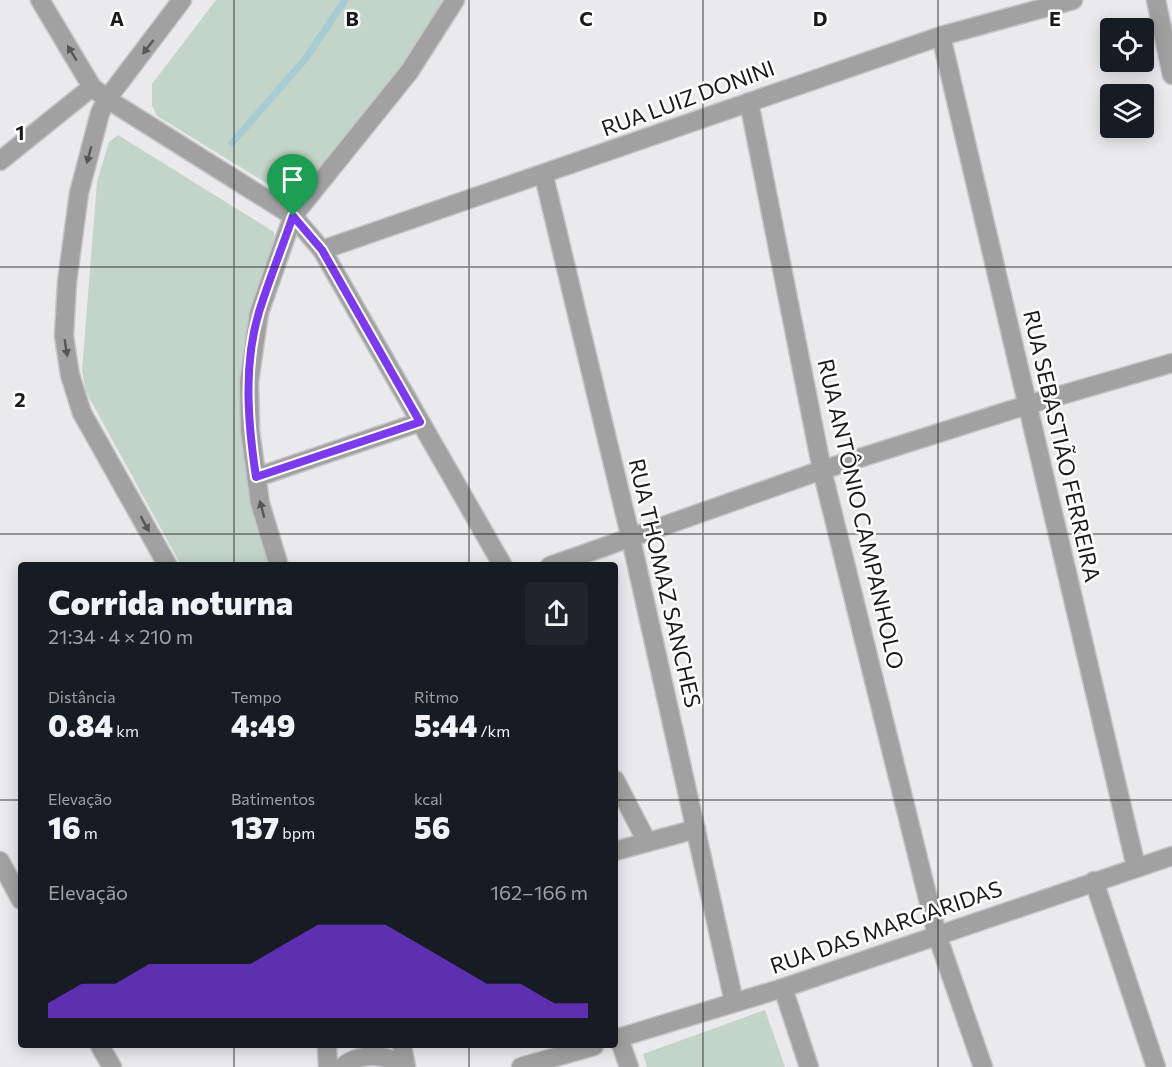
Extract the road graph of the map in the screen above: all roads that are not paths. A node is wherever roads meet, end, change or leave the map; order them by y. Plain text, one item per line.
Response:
1 (40, 0) edge
2 (182, 0) edge
3 (456, 0) edge
4 (1073, 0) edge
5 (1156, 0) edge
6 (941, 36) junction
7 (1172, 75) edge
8 (92, 87) junction
9 (107, 99) junction
10 (749, 102) junction
11 (0, 161) edge
12 (544, 176) junction
13 (293, 216) junction
14 (322, 250) junction
15 (1172, 363) edge
16 (1027, 405) junction
17 (420, 422) junction
18 (822, 470) junction
19 (256, 477) junction
20 (632, 539) junction
21 (166, 562) edge
22 (278, 562) edge
23 (495, 562) edge
24 (562, 562) edge
25 (618, 786) edge
26 (696, 829) junction
27 (647, 842) junction
28 (618, 850) edge
29 (1172, 856) edge
30 (0, 861) edge
31 (1136, 867) junction
32 (1094, 881) junction
33 (18, 894) edge
34 (937, 935) junction
35 (783, 988) junction
36 (734, 1002) junction
37 (618, 1039) edge
38 (618, 1041) edge
39 (101, 1048) edge
40 (327, 1048) edge
41 (402, 1048) edge
42 (587, 1048) edge
43 (112, 1067) edge
44 (328, 1067) edge
45 (342, 1067) edge
46 (402, 1067) edge
47 (406, 1067) edge
48 (520, 1067) edge
49 (629, 1067) edge
50 (809, 1067) edge
51 (983, 1067) edge
52 (1156, 1067) edge

8 -> 1 street
2 -> 9 street
3 - 13 street
4 - 6 street, RUA LUIZ DONINI
5 - 7 street
6 - 10 street, RUA LUIZ DONINI
6 - 16 street, RUA SEBASTIÃO FERREIRA
8 - 9 street
8 - 11 street
9 - 13 street
9 -> 21 street
10 - 12 street, RUA LUIZ DONINI
10 - 18 street, RUA ANTÔNIO CAMPANHOLO
12 - 14 street, RUA LUIZ DONINI
12 - 20 street, RUA THOMAZ SANCHES
13 - 14 street
13 - 19 street
14 - 17 street
15 - 16 street
16 - 18 street
16 - 31 street, RUA SEBASTIÃO FERREIRA
17 - 19 street
17 - 23 street
18 - 20 street
18 - 34 street, RUA ANTÔNIO CAMPANHOLO
22 -> 19 street
20 - 24 street
20 - 26 street, RUA THOMAZ SANCHES
25 - 27 street
26 - 27 street
26 - 36 street, RUA THOMAZ SANCHES
27 - 28 street
29 - 31 street, RUA DAS MARGARIDAS
30 - 33 street
31 - 32 street, RUA DAS MARGARIDAS
32 - 34 street, RUA DAS MARGARIDAS
32 - 52 street
34 - 35 street, RUA DAS MARGARIDAS
34 - 51 street, RUA ANTÔNIO CAMPANHOLO
35 - 36 street, RUA DAS MARGARIDAS
35 - 50 street
36 - 37 street, RUA DAS MARGARIDAS
38 - 49 street
39 - 43 street
40 - 44 street
41 - 47 street
42 - 48 street
45 - 46 street

